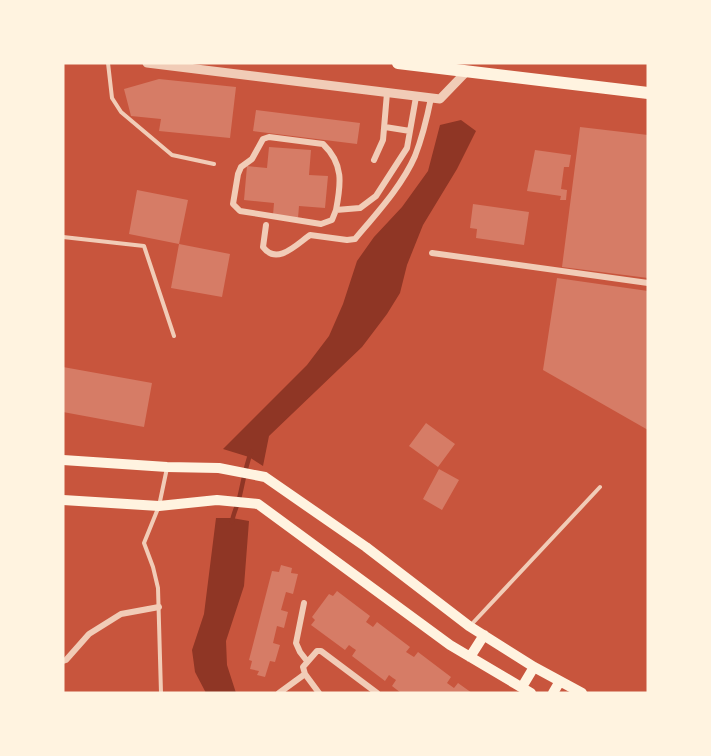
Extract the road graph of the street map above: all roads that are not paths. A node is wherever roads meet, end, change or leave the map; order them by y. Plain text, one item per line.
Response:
1 (108, 63) edge
2 (147, 63) edge
3 (398, 63) edge
4 (467, 71) junction
5 (387, 93) junction
6 (648, 93) edge
7 (416, 97) junction
8 (431, 98) junction
9 (385, 127) junction
10 (410, 131) junction
11 (374, 159) dead end
12 (214, 164) dead end
13 (336, 210) junction
14 (266, 225) dead end
15 (63, 237) edge
16 (432, 253) dead end
17 (648, 283) edge
18 (174, 336) dead end
19 (63, 460) edge
20 (167, 467) junction
21 (600, 487) dead end
22 (63, 500) edge
23 (159, 506) junction
24 (304, 603) dead end
25 (159, 607) junction
26 (469, 626) junction
27 (484, 635) junction
28 (470, 657) junction
29 (63, 661) edge
30 (307, 661) junction
31 (534, 667) junction
32 (305, 674) junction
33 (560, 681) junction
34 (529, 692) edge
35 (161, 693) edge
36 (279, 693) edge
37 (320, 693) edge
38 (377, 693) edge
39 (553, 693) edge
40 (582, 693) edge

1 - 12 lane
2 - 5 street
3 - 4 main road
4 - 6 main road
4 - 8 street
5 - 7 street
5 - 9 street
7 - 8 street
7 - 10 street
8 - 14 street
9 - 10 street
9 - 11 street
10 - 13 street
13 - 13 street
15 - 18 lane
16 - 17 street
19 - 20 main road
20 - 23 lane
20 - 26 main road
21 - 26 lane
22 - 23 main road
23 - 25 lane
23 - 28 main road
24 - 30 street
25 - 29 street
25 - 35 lane
26 - 27 main road
27 - 28 main road
27 - 31 main road
28 - 34 main road
30 - 32 street
30 - 38 street
31 - 33 main road
31 - 34 main road
32 - 36 street
32 - 37 street
33 - 39 main road
33 - 40 main road

